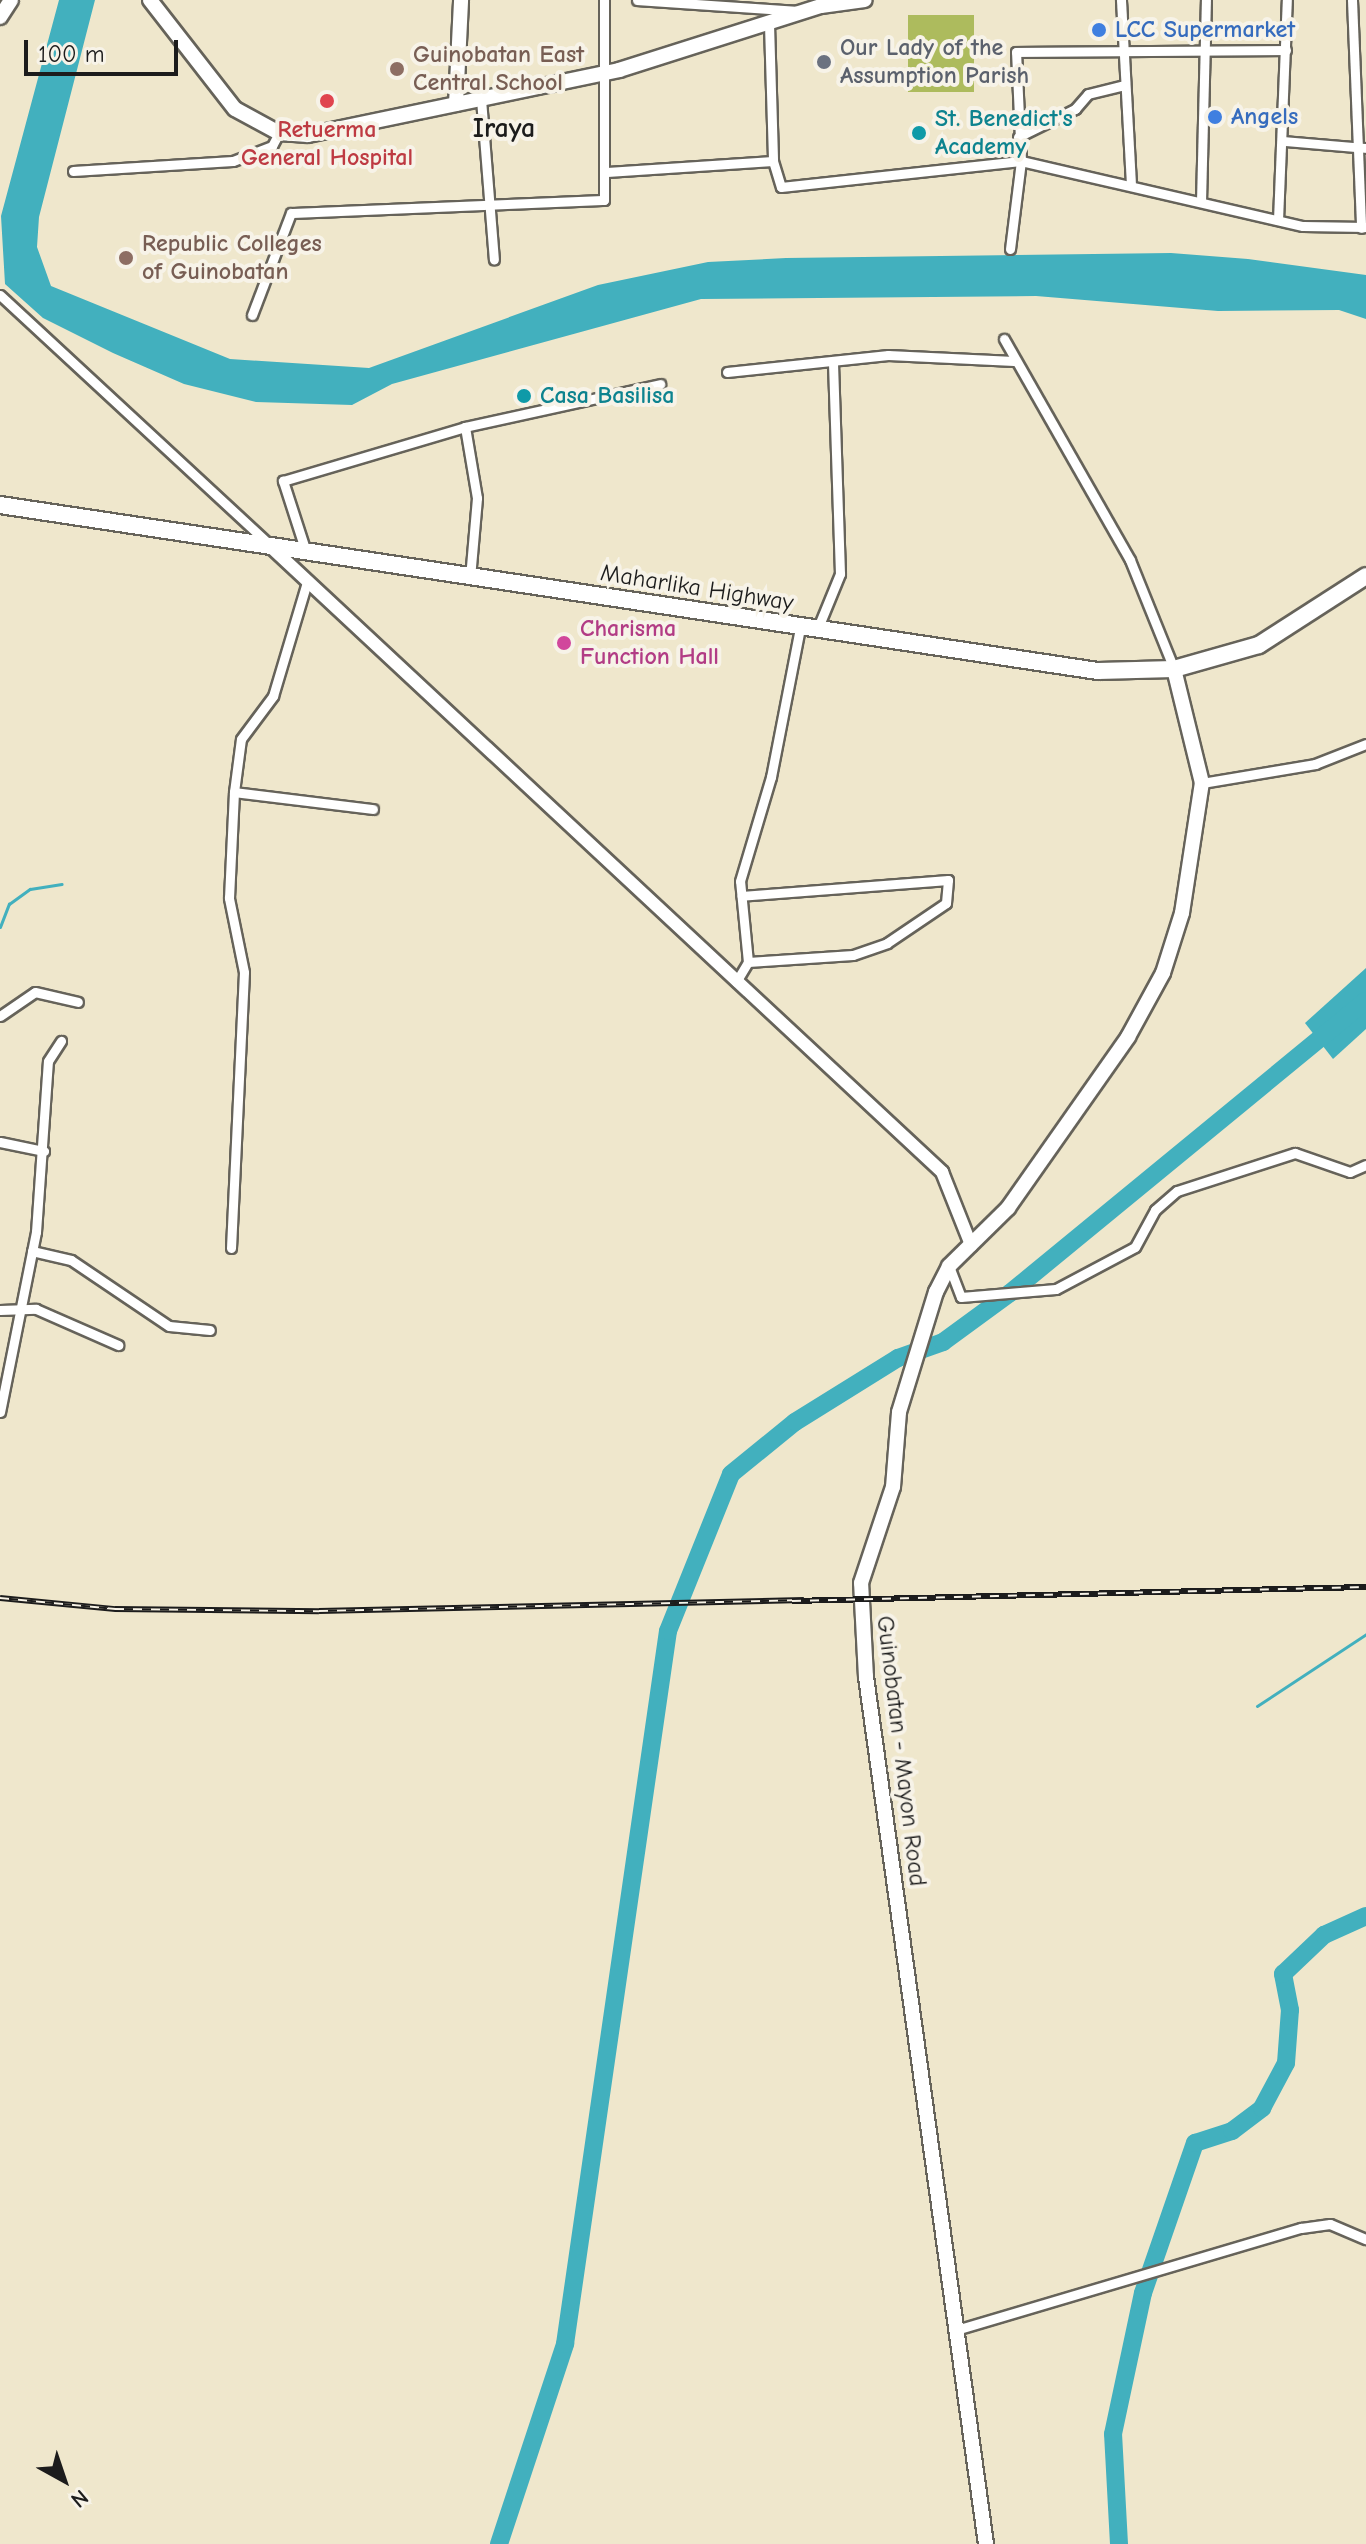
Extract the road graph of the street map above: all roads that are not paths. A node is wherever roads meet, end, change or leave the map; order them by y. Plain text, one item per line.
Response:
1 (11, 0) edge
2 (150, 0) edge
3 (461, 0) edge
4 (604, 0) edge
5 (637, 0) edge
6 (865, 0) edge
7 (1121, 0) edge
8 (1206, 0) edge
9 (1287, 0) edge
10 (1352, 0) edge
11 (668, 2) edge
12 (801, 12) junction
13 (0, 17) edge
14 (769, 24) junction
15 (1121, 50) junction
16 (1206, 50) junction
17 (1286, 50) junction
18 (604, 73) junction
19 (1121, 86) junction
20 (481, 99) junction
21 (456, 104) junction
22 (279, 133) junction
23 (1018, 137) junction
24 (1284, 141) junction
25 (1354, 147) junction
26 (1366, 148) edge
27 (773, 161) junction
28 (1021, 161) junction
29 (73, 171) dead end
30 (607, 172) junction
31 (1131, 183) junction
32 (1201, 202) junction
33 (492, 206) junction
34 (1278, 220) junction
35 (1364, 227) edge
36 (1010, 249) dead end
37 (494, 259) dead end
38 (0, 295) edge
39 (252, 315) dead end
40 (1004, 339) dead end
41 (833, 361) junction
42 (1014, 361) junction
43 (727, 372) dead end
44 (660, 384) dead end
45 (465, 427) junction
46 (0, 505) edge
47 (272, 548) junction
48 (306, 553) junction
49 (1366, 576) edge
50 (470, 578) junction
51 (307, 582) junction
52 (800, 628) junction
53 (817, 630) junction
54 (1174, 669) junction
55 (1366, 744) edge
56 (1202, 783) junction
57 (234, 792) junction
58 (373, 809) dead end
59 (742, 896) junction
60 (748, 962) junction
61 (736, 982) junction
62 (78, 1002) dead end
63 (0, 1016) edge
64 (61, 1041) dead end
65 (0, 1142) edge
66 (44, 1151) junction
67 (1366, 1165) edge
68 (971, 1245) junction
69 (231, 1248) dead end
70 (32, 1251) junction
71 (949, 1266) junction
72 (23, 1309) junction
73 (0, 1310) edge
74 (210, 1330) dead end
75 (118, 1345) dead end
76 (0, 1412) edge
77 (1366, 2239) edge
78 (956, 2330) junction
79 (986, 2544) edge

1 - 13 main road
2 - 22 main road
3 - 21 main road
4 - 18 street
5 - 11 street
6 - 12 main road
7 - 15 street
8 - 16 street
9 - 17 street
10 - 25 street
11 - 12 street
12 - 14 main road
14 - 18 main road
14 - 27 street
15 - 16 street
15 - 19 street
15 - 23 street
16 - 17 street
16 - 32 street
17 - 24 street
18 - 20 main road
18 - 30 street
19 - 23 street
19 - 31 street
20 - 21 main road
20 - 33 street
21 - 22 main road
22 - 29 street
23 - 28 street
24 - 25 street
24 - 34 street
25 - 26 street
25 - 35 street
27 - 28 street
27 - 30 street
28 - 31 street
28 - 36 street
30 - 33 street
31 - 32 street
32 - 34 street
33 - 37 street
33 - 39 street
34 - 35 street
38 - 47 street
40 - 42 street
41 - 42 street
41 - 43 street
41 - 53 street
42 - 54 street
44 - 45 street
45 - 48 street
45 - 50 street
46 - 47 highway, Maharlika Highway
47 - 48 highway, Maharlika Highway
47 - 51 street
48 - 50 highway, Maharlika Highway
49 - 54 highway, Maharlika Highway
50 - 52 highway, Maharlika Highway
51 - 57 street
51 - 61 street
52 - 53 highway, Maharlika Highway
52 - 59 street
53 - 54 highway, Maharlika Highway
54 - 56 main road, Guinobatan - Mayon Road
55 - 56 street
56 - 68 main road, Guinobatan - Mayon Road
57 - 58 street
57 - 69 street
59 - 60 street
59 - 60 street
60 - 61 street
61 - 68 street
62 - 63 street
64 - 66 street
65 - 66 street
66 - 70 street
67 - 71 street
68 - 71 main road, Guinobatan - Mayon Road
70 - 72 street
70 - 74 street
71 - 78 main road, Guinobatan - Mayon Road
72 - 73 street
72 - 75 street
72 - 76 street
77 - 78 street
78 - 79 main road, Guinobatan - Mayon Road

